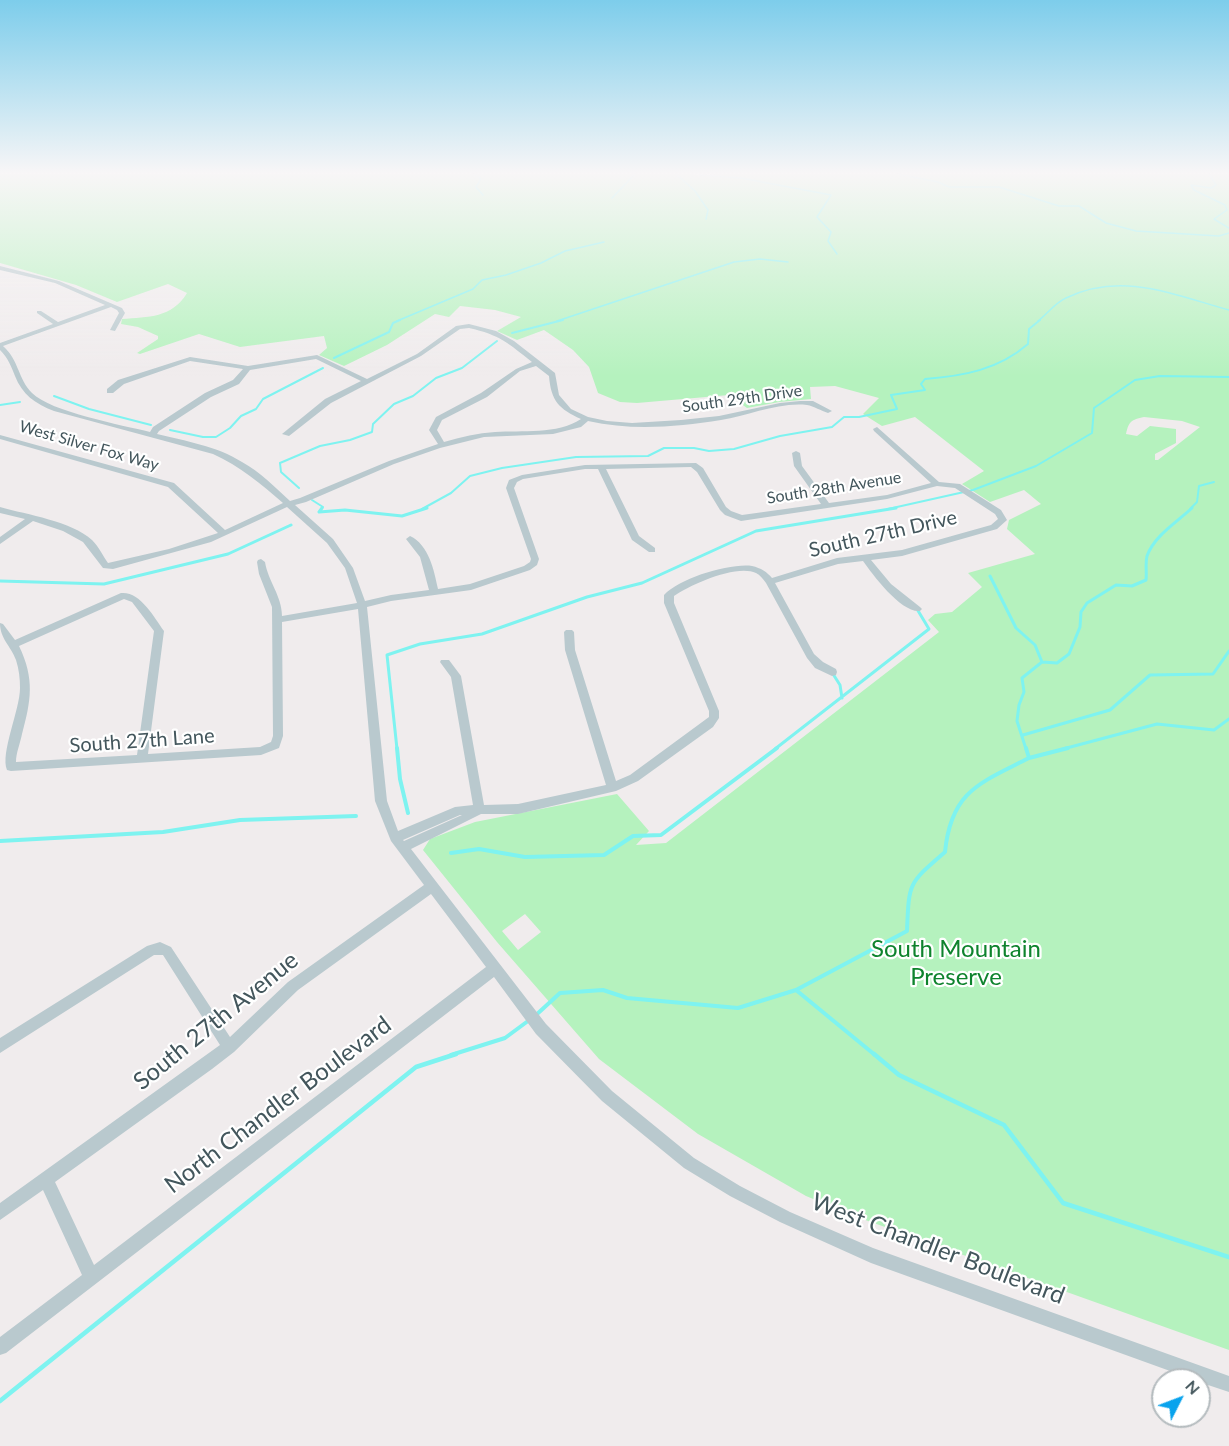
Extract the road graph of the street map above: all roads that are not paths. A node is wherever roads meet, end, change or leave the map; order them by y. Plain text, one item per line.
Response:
1 (0, 268) edge
2 (111, 305) junction
3 (39, 312) dead end
4 (59, 325) junction
5 (113, 330) dead end
6 (1, 347) edge
7 (537, 363) junction
8 (248, 368) junction
9 (366, 381) junction
10 (110, 391) dead end
11 (828, 411) dead end
12 (587, 419) junction
13 (877, 429) dead end
14 (286, 434) dead end
15 (152, 435) junction
16 (0, 437) edge
17 (443, 446) junction
18 (796, 453) dead end
19 (601, 466) junction
20 (937, 484) junction
21 (288, 503) junction
22 (827, 506) junction
23 (0, 510) edge
24 (31, 519) junction
25 (223, 533) junction
26 (410, 539) dead end
27 (0, 541) edge
28 (652, 550) dead end
29 (865, 557) junction
30 (261, 562) dead end
31 (770, 582) junction
32 (434, 593) junction
33 (362, 605) junction
34 (917, 609) dead end
35 (277, 620) junction
36 (0, 626) edge
37 (569, 632) dead end
38 (15, 644) junction
39 (445, 662) dead end
40 (832, 672) dead end
41 (142, 758) junction
42 (612, 788) junction
43 (478, 810) junction
44 (448, 820) junction
45 (398, 843) junction
46 (431, 887) junction
47 (494, 969) junction
48 (0, 1046) edge
49 (229, 1047) junction
50 (46, 1179) junction
51 (0, 1212) edge
52 (91, 1277) junction
53 (0, 1347) edge
54 (1229, 1384) edge

1 - 2 street
2 - 4 street
2 - 5 street
3 - 4 street
4 - 6 street
6 - 15 street, West Chandler Boulevard
7 - 9 street
7 - 12 street
7 - 17 street
8 - 9 street
8 - 10 street
8 - 15 street
9 - 14 street
11 - 12 street, South 29th Drive
12 - 17 street
13 - 20 street
15 - 21 street, West Chandler Boulevard
16 - 25 street, West Silver Fox Way
17 - 21 street
18 - 22 street
19 - 22 street, South 28th Avenue
19 - 28 street
19 - 32 street
20 - 22 street, South 28th Avenue
20 - 29 street, South 27th Drive
21 - 25 street
21 - 33 street, West Chandler Boulevard
23 - 24 street
24 - 25 street
24 - 27 street
26 - 32 street
29 - 31 street, South 27th Drive
29 - 34 street
30 - 35 street
31 - 40 street
31 - 42 street
32 - 33 street
33 - 35 street
33 - 45 street, West Chandler Boulevard
35 - 41 street, South 27th Lane
36 - 38 street
37 - 42 street
38 - 41 street, South 27th Lane
38 - 41 street
39 - 43 street
42 - 43 street
43 - 44 street
43 - 44 street
44 - 45 street
45 - 46 street, West Chandler Boulevard
46 - 47 street, West Chandler Boulevard
46 - 49 street, South 27th Avenue
47 - 52 street, North Chandler Boulevard
47 - 54 street, West Chandler Boulevard
48 - 49 street
49 - 50 street, South 27th Avenue
50 - 51 street, South 27th Avenue
50 - 52 street
52 - 53 street, North Chandler Boulevard

